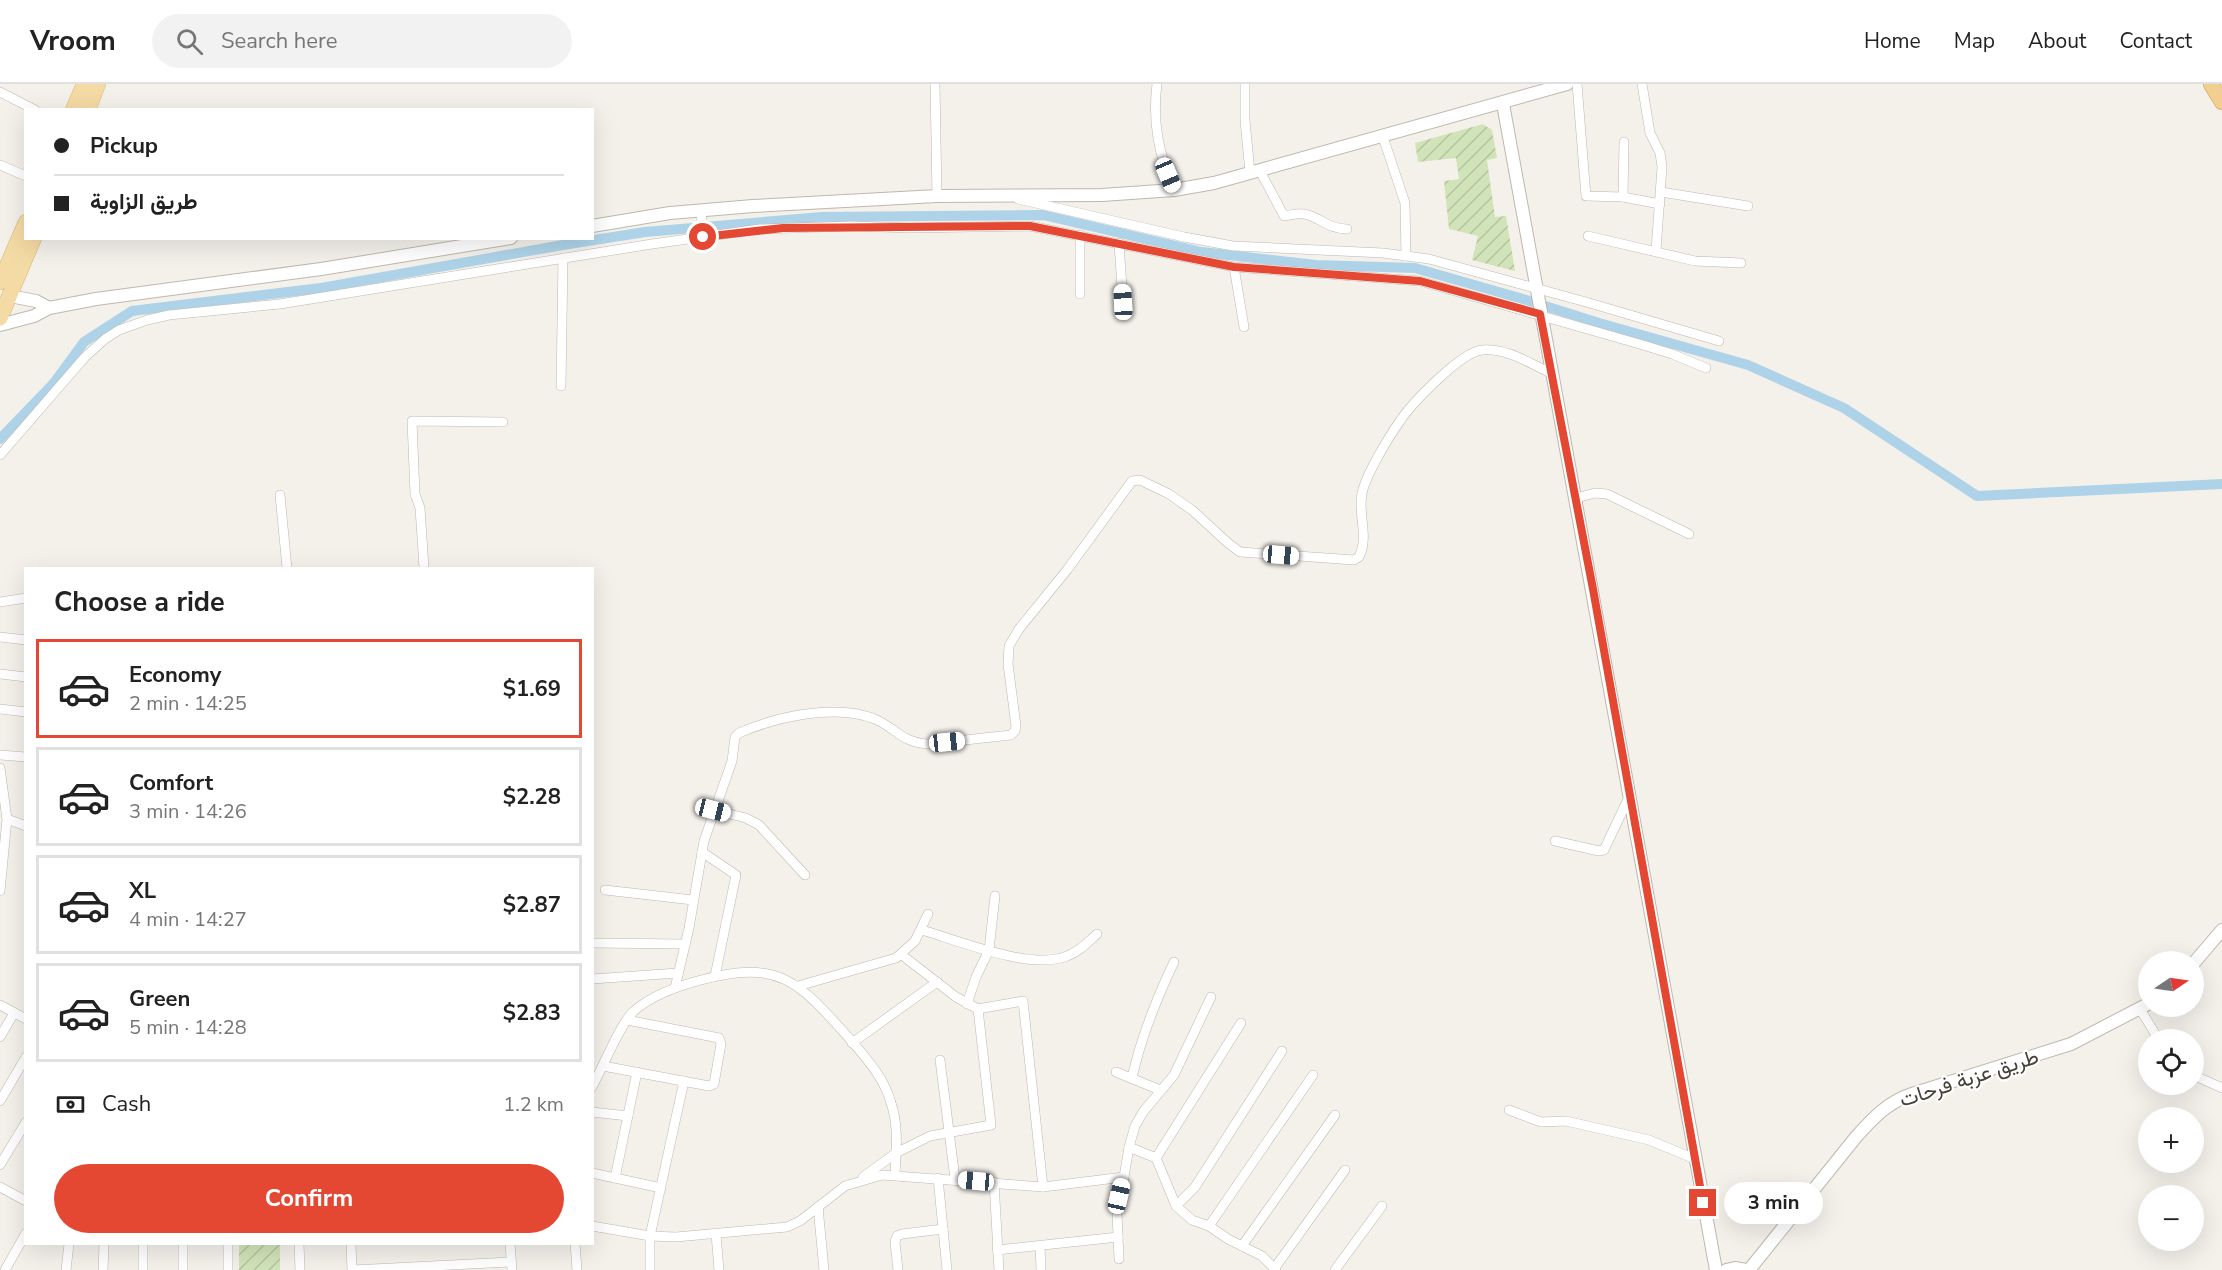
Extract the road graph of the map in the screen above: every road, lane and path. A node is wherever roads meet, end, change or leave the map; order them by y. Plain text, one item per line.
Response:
1 (84, 84) edge
2 (98, 84) edge
3 (934, 84) edge
4 (1156, 84) edge
5 (1245, 84) edge
6 (1567, 84) edge
7 (1577, 84) edge
8 (1642, 84) edge
9 (2211, 84) edge
10 (0, 92) edge
11 (2222, 102) edge
12 (1503, 104) junction
13 (31, 108) edge
14 (74, 108) edge
15 (89, 108) edge
16 (1383, 137) junction
17 (1624, 142) dead end
18 (0, 165) edge
19 (1255, 172) junction
20 (24, 175) edge
21 (1174, 190) junction
22 (1661, 192) junction
23 (937, 196) junction
24 (1004, 196) junction
25 (1623, 197) junction
26 (1660, 204) junction
27 (1749, 206) dead end
28 (701, 215) junction
29 (594, 226) edge
30 (24, 227) edge
31 (1347, 229) dead end
32 (703, 234) junction
33 (1080, 235) junction
34 (1588, 236) dead end
35 (33, 240) edge
36 (489, 240) edge
37 (1119, 243) junction
38 (446, 244) edge
39 (1656, 250) junction
40 (1406, 256) junction
41 (563, 258) junction
42 (1741, 263) dead end
43 (1234, 267) junction
44 (0, 282) edge
45 (1536, 291) junction
46 (1080, 294) dead end
47 (10, 296) junction
48 (1123, 302) dead end
49 (49, 308) junction
50 (1540, 313) junction
51 (0, 318) edge
52 (0, 325) edge
53 (1244, 327) dead end
54 (1719, 341) dead end
55 (1706, 368) dead end
56 (1551, 372) junction
57 (561, 386) dead end
58 (503, 422) dead end
59 (0, 455) edge
60 (280, 495) dead end
61 (1576, 498) junction
62 (1689, 534) dead end
63 (286, 567) edge
64 (424, 567) edge
65 (24, 598) edge
66 (0, 602) edge
67 (0, 637) edge
68 (24, 639) edge
69 (0, 674) edge
70 (24, 677) edge
71 (0, 709) edge
72 (24, 712) edge
73 (0, 755) edge
74 (24, 757) edge
75 (0, 768) edge
76 (1, 782) edge
77 (1630, 795) junction
78 (713, 810) junction
79 (8, 819) junction
80 (24, 825) edge
81 (1554, 841) dead end
82 (702, 852) junction
83 (805, 875) dead end
84 (605, 890) dead end
85 (0, 891) edge
86 (995, 896) dead end
87 (693, 900) junction
88 (928, 914) dead end
89 (922, 930) junction
90 (2222, 930) edge
91 (1097, 934) dead end
92 (594, 943) edge
93 (685, 944) junction
94 (989, 950) junction
95 (2204, 951) edge
96 (902, 955) junction
97 (1174, 962) dead end
98 (678, 973) junction
99 (715, 976) junction
100 (594, 979) edge
101 (937, 982) junction
102 (798, 986) junction
103 (675, 988) junction
104 (1211, 997) dead end
105 (967, 1004) junction
106 (0, 1005) edge
107 (978, 1009) junction
108 (2138, 1010) edge
109 (14, 1013) junction
110 (24, 1018) edge
111 (627, 1020) junction
112 (1241, 1023) dead end
113 (0, 1037) edge
114 (852, 1042) junction
115 (1282, 1051) dead end
116 (24, 1060) edge
117 (940, 1060) dead end
118 (603, 1066) junction
119 (637, 1072) junction
120 (1116, 1072) dead end
121 (1313, 1075) dead end
122 (1132, 1078) junction
123 (684, 1081) junction
124 (2204, 1081) edge
125 (594, 1083) edge
126 (2222, 1088) edge
127 (1160, 1090) junction
128 (0, 1101) edge
129 (1509, 1110) dead end
130 (594, 1112) edge
131 (1335, 1115) dead end
132 (628, 1116) junction
133 (24, 1125) edge
134 (949, 1131) junction
135 (1129, 1147) junction
136 (896, 1153) junction
137 (1156, 1158) junction
138 (1695, 1159) junction
139 (0, 1165) edge
140 (1345, 1170) dead end
141 (594, 1173) edge
142 (895, 1175) junction
143 (1124, 1177) junction
144 (615, 1178) junction
145 (938, 1178) junction
146 (955, 1179) junction
147 (857, 1181) junction
148 (994, 1182) junction
149 (1043, 1186) junction
150 (0, 1187) edge
151 (661, 1188) junction
152 (24, 1201) edge
153 (1176, 1206) junction
154 (1382, 1206) dead end
155 (818, 1207) junction
156 (594, 1226) edge
157 (1209, 1226) junction
158 (943, 1229) junction
159 (716, 1234) junction
160 (650, 1236) junction
161 (24, 1237) edge
162 (1118, 1237) junction
163 (69, 1245) edge
164 (104, 1245) edge
165 (143, 1245) edge
166 (183, 1245) edge
167 (228, 1245) edge
168 (299, 1245) edge
169 (351, 1245) edge
170 (510, 1245) edge
171 (574, 1245) edge
172 (1040, 1246) junction
173 (1242, 1246) junction
174 (997, 1250) junction
175 (1119, 1259) dead end
176 (511, 1266) edge
177 (0, 1267) edge
178 (1275, 1269) edge
179 (5, 1270) edge
180 (66, 1270) edge
181 (103, 1270) edge
182 (143, 1270) edge
183 (183, 1270) edge
184 (228, 1270) edge
185 (300, 1270) edge
186 (577, 1270) edge
187 (650, 1270) edge
188 (719, 1270) edge
189 (824, 1270) edge
190 (898, 1270) edge
191 (947, 1270) edge
192 (999, 1270) edge
193 (1041, 1270) edge
194 (1335, 1270) edge
195 (1716, 1270) edge
196 (1726, 1270) edge
197 (1748, 1270) edge

1 - 14 main road
2 - 15 main road
3 - 23 street
4 - 21 street
5 - 19 street
6 - 12 street
7 - 25 street
8 - 22 street
9 - 11 highway
10 - 13 street
12 - 16 street
12 - 45 street
16 - 19 street
16 - 40 street
17 - 25 street
18 - 20 street
19 - 21 street
19 - 31 street
21 - 24 street
22 - 26 street
22 - 27 street
23 - 24 street
23 - 28 street
24 - 40 street
25 - 26 street
26 - 39 street
28 - 29 street
28 - 32 street
30 - 44 main road
32 - 33 street
32 - 41 street
33 - 37 street
33 - 46 street
34 - 39 street
35 - 47 main road
36 - 38 street
37 - 43 street
37 - 48 street
38 - 49 street
39 - 42 street
40 - 45 street
41 - 57 street
41 - 59 street
43 - 50 street
43 - 53 street
45 - 50 street
45 - 54 street
47 - 49 street
47 - 51 main road
49 - 52 street
50 - 55 street
50 - 56 street
56 - 61 street
56 - 78 street
58 - 64 street
60 - 63 street
61 - 62 street
61 - 77 street
65 - 66 street
67 - 68 street
69 - 70 street
71 - 72 street
73 - 74 street
75 - 76 street
76 - 79 street
77 - 81 street
77 - 138 street
78 - 82 street
78 - 83 street
79 - 80 street
79 - 85 street
82 - 87 street
82 - 99 street
84 - 87 street
86 - 94 street
87 - 93 street
88 - 89 street
89 - 94 street
89 - 96 street
90 - 95 street
91 - 94 street
92 - 93 street
93 - 98 street
94 - 105 street
96 - 101 street
96 - 102 street
97 - 122 street
98 - 100 street
98 - 103 street
99 - 102 street
99 - 103 street
101 - 105 street
101 - 114 street
102 - 114 street
103 - 111 street
104 - 127 street
105 - 107 street
106 - 109 street
107 - 134 street
107 - 149 street
108 - 197 street, طريق عزبة فرحات
109 - 110 street
109 - 113 street
111 - 118 street
111 - 123 street
112 - 137 street
114 - 136 street
115 - 153 street
116 - 128 street
117 - 134 street
118 - 119 street
118 - 125 street
119 - 123 street
119 - 132 street
120 - 122 street
121 - 157 street
122 - 127 street
123 - 151 street
124 - 126 street
127 - 135 street
129 - 138 street
130 - 132 street
131 - 173 street
132 - 144 street
133 - 139 street
134 - 136 street
134 - 146 street
135 - 137 street
135 - 143 street
136 - 142 street
136 - 147 street
137 - 153 street
138 - 195 street
140 - 178 street
141 - 144 street
142 - 145 street
142 - 147 street
143 - 149 street
143 - 162 street
144 - 151 street
145 - 146 street
145 - 158 street
146 - 148 street
147 - 155 street
148 - 149 street
148 - 174 street
150 - 152 street
151 - 160 street
153 - 157 street
154 - 194 street
155 - 159 street
155 - 189 street
156 - 160 street
157 - 173 street
158 - 190 street
158 - 191 street
159 - 160 street
159 - 188 street
160 - 187 street
161 - 179 street
162 - 172 street
162 - 175 street
163 - 180 street
164 - 181 street
165 - 182 street
166 - 183 street
167 - 184 street
168 - 185 street
169 - 176 street
170 - 176 street
171 - 186 street
172 - 174 street
172 - 193 street
173 - 178 street
174 - 192 street
177 - 179 street
196 - 197 street, طريق عزبة فرحات

